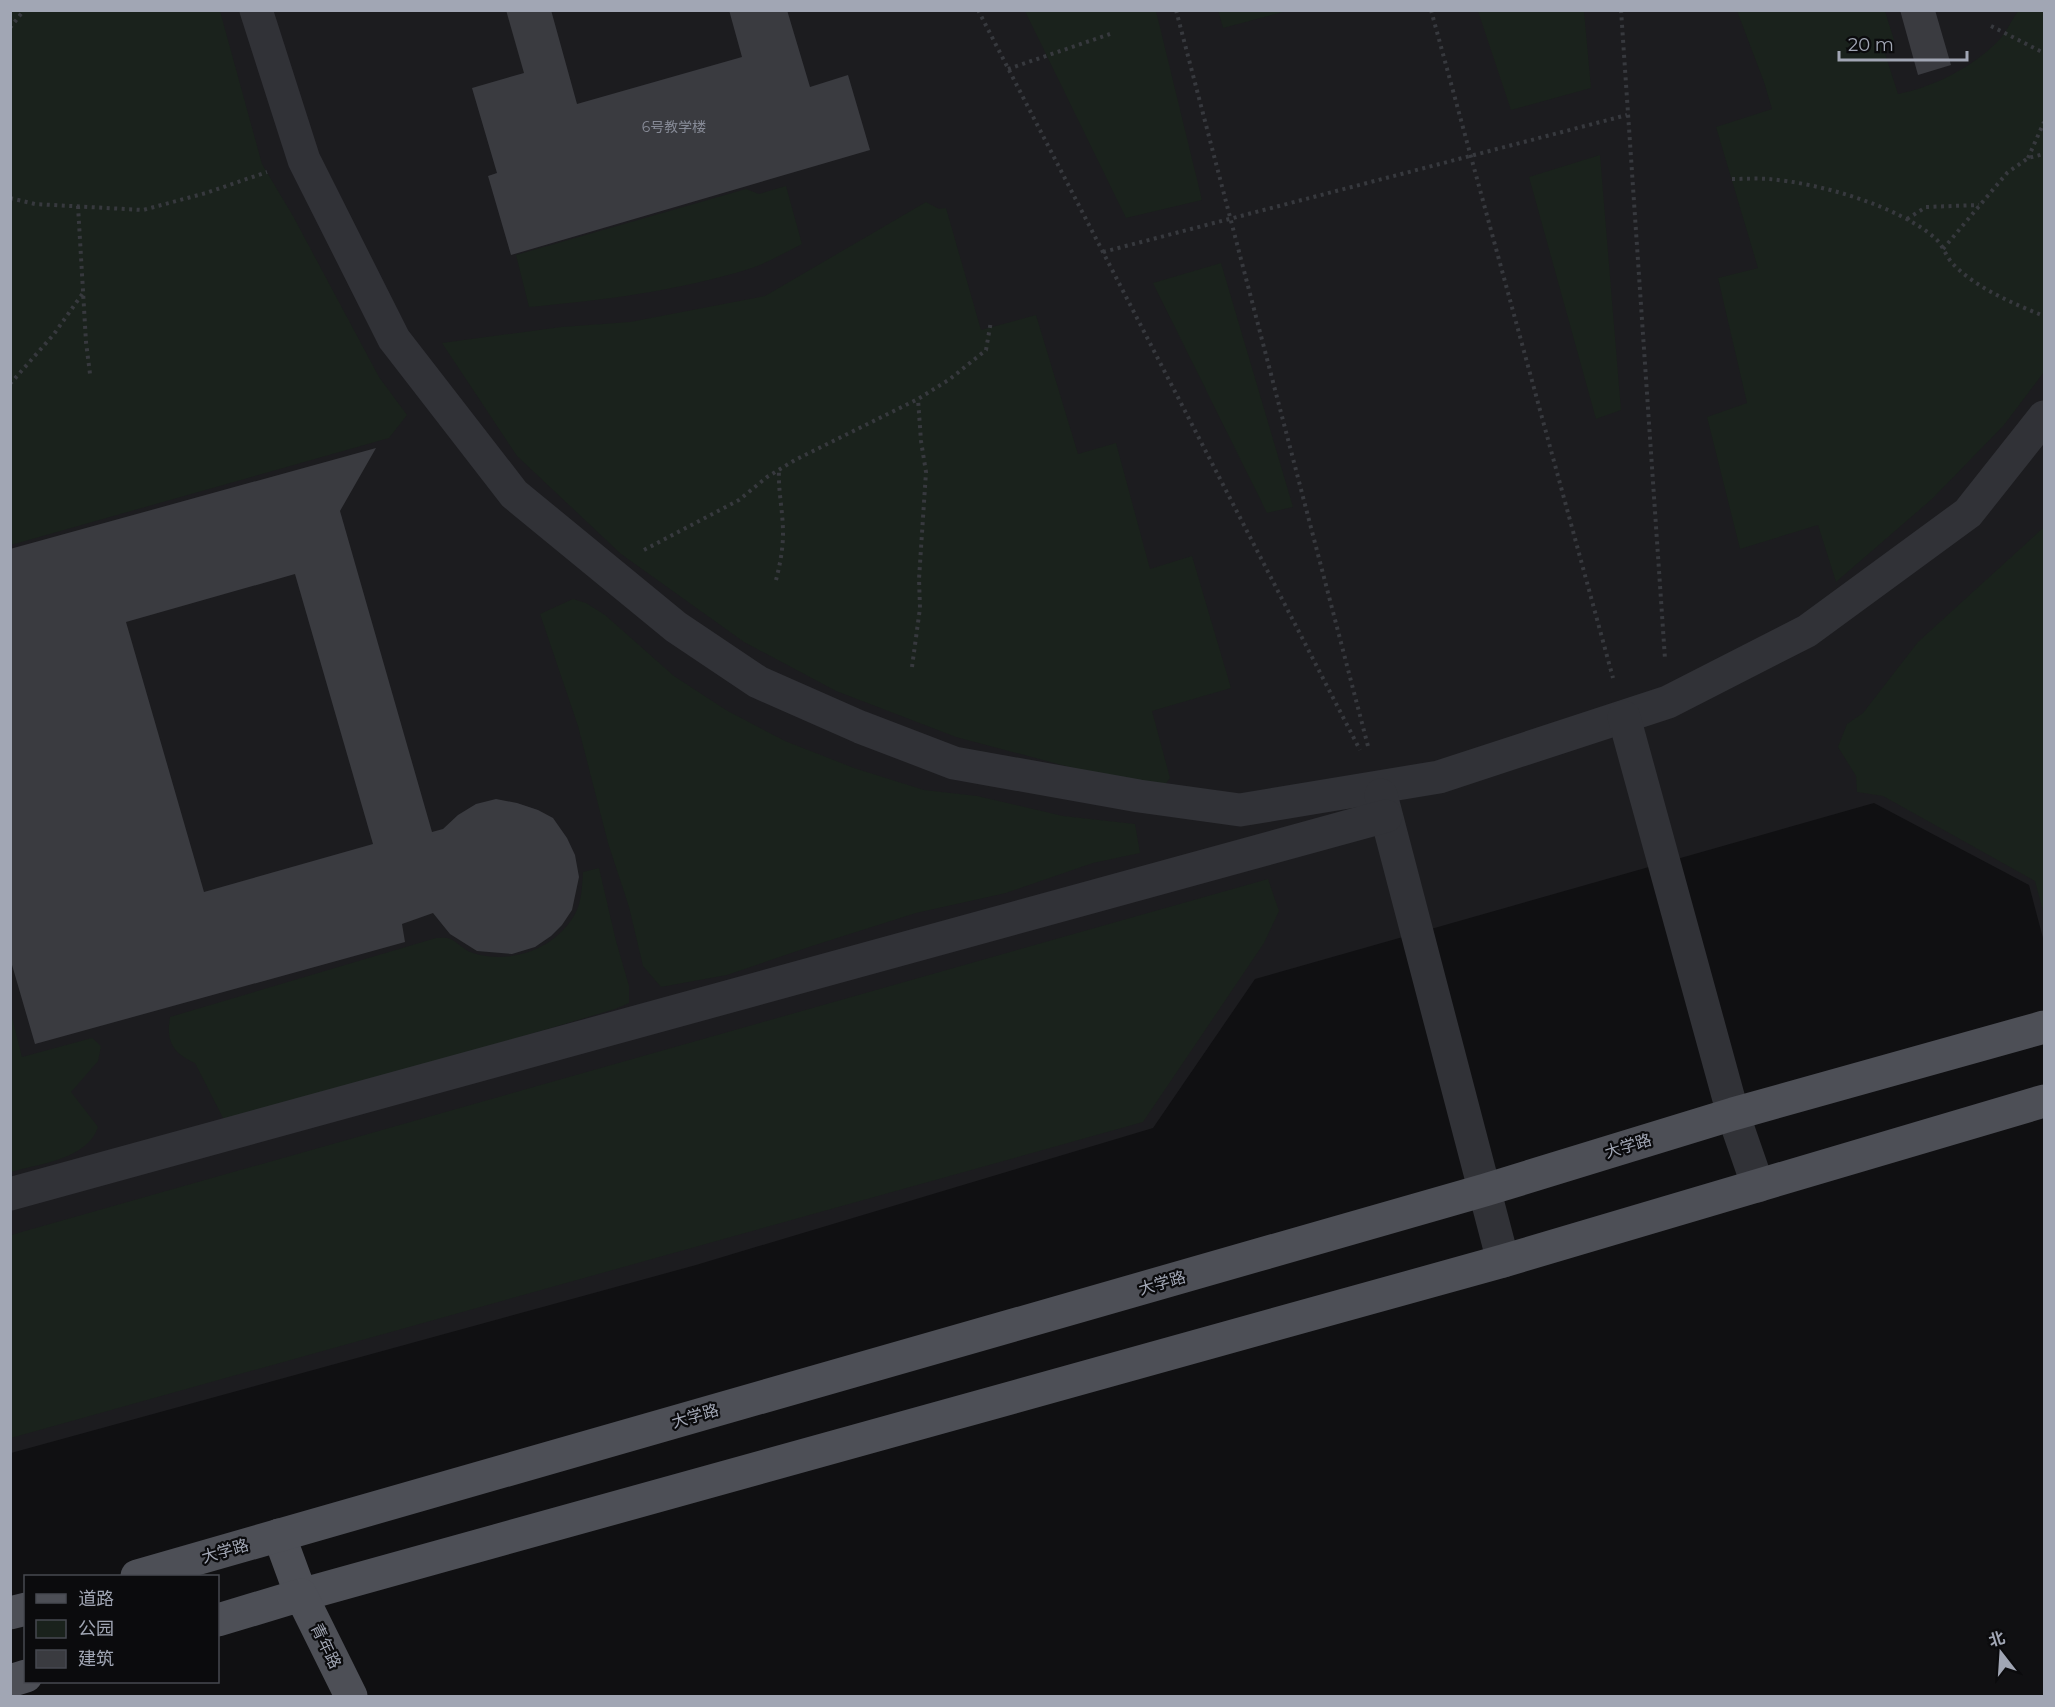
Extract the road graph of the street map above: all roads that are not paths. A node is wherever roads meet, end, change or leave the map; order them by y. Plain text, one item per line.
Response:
1 (256, 10) edge
2 (2044, 417) edge
3 (1624, 717) junction
4 (1382, 801) junction
5 (2044, 1027) edge
6 (2044, 1101) edge
7 (1733, 1114) junction
8 (1758, 1186) junction
9 (1485, 1190) junction
10 (10, 1194) edge
11 (1503, 1261) junction
12 (279, 1535) junction
13 (140, 1575) edge
14 (301, 1595) junction
15 (219, 1620) edge
16 (351, 1696) edge

1 - 4 street
2 - 3 street
3 - 4 street
3 - 7 street
4 - 9 street
4 - 10 street
5 - 7 main road, 大学路
6 - 8 main road
7 - 8 street
7 - 9 main road, 大学路
8 - 11 main road
9 - 11 street
9 - 12 main road, 大学路
11 - 14 main road
12 - 13 main road, 大学路
12 - 14 main road
14 - 15 main road
14 - 16 main road, 青年路

